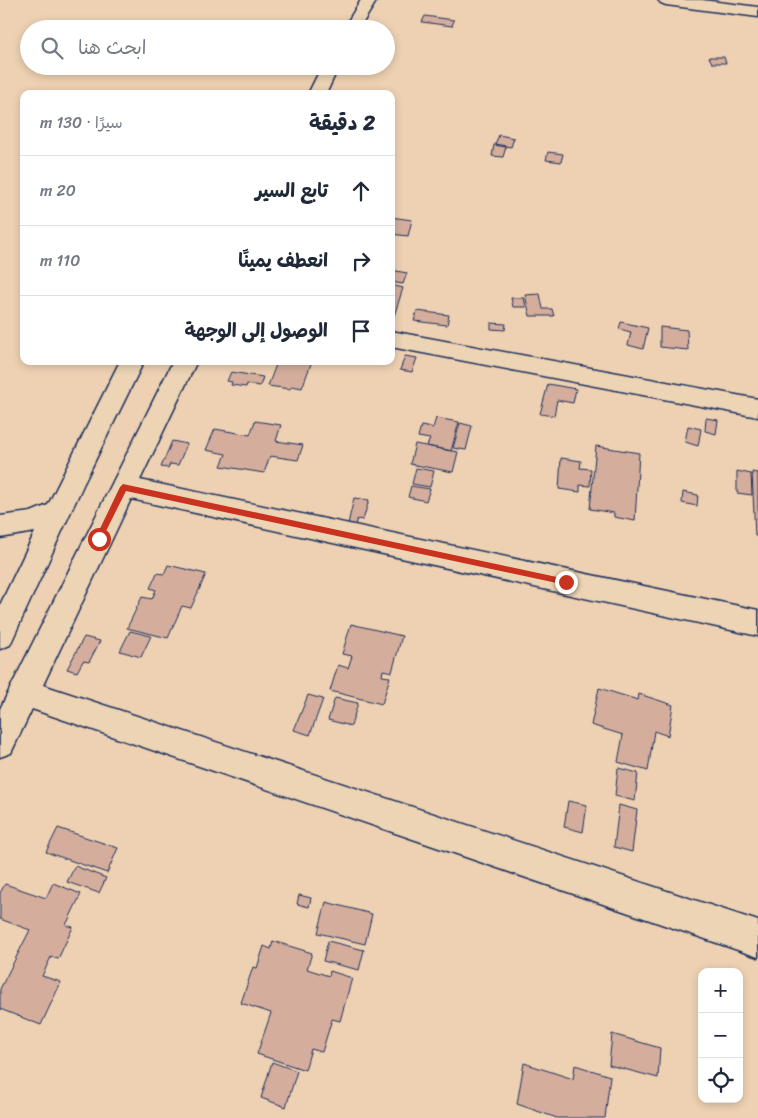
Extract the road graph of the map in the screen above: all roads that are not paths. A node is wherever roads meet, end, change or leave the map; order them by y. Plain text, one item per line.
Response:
1 (369, 0) edge
2 (666, 0) edge
3 (758, 12) edge
4 (357, 20) edge
5 (326, 75) edge
6 (319, 90) edge
7 (395, 340) edge
8 (130, 365) edge
9 (183, 365) edge
10 (758, 408) edge
11 (123, 487) junction
12 (58, 512) junction
13 (0, 527) edge
14 (758, 623) edge
15 (0, 636) edge
16 (24, 693) junction
17 (0, 742) edge
18 (758, 939) edge

1 - 4 street
2 - 3 street
5 - 6 street
7 - 10 street
8 - 12 street
9 - 11 street
11 - 14 street
11 - 16 street
12 - 13 street
12 - 15 street
16 - 17 street
16 - 18 street

